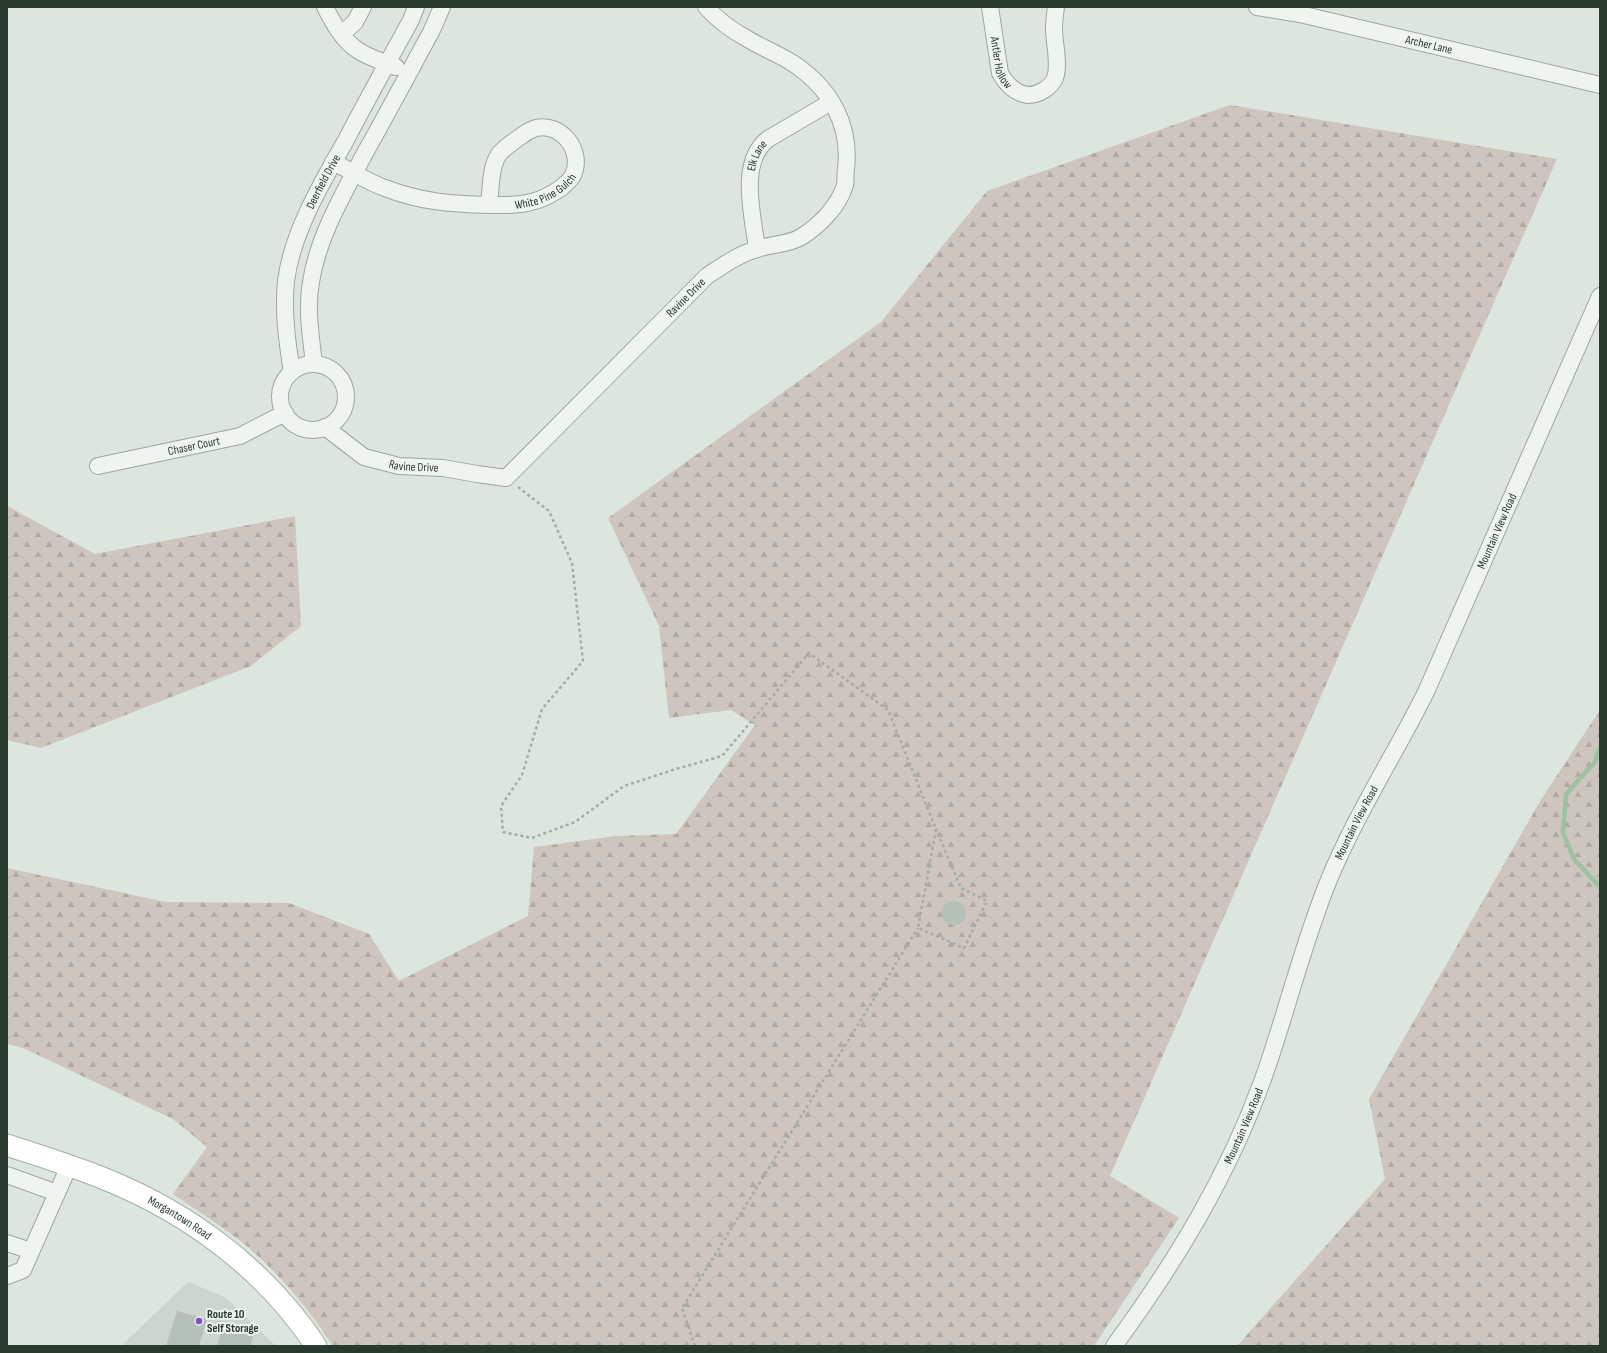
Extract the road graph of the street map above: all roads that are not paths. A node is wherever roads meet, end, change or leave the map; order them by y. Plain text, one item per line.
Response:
1 (326, 7) edge
2 (363, 7) edge
3 (416, 7) edge
4 (442, 7) edge
5 (706, 7) edge
6 (990, 7) edge
7 (1056, 7) edge
8 (1257, 7) edge
9 (342, 34) junction
10 (387, 64) junction
11 (409, 73) junction
12 (1600, 85) edge
13 (831, 102) junction
14 (333, 162) junction
15 (355, 173) junction
16 (489, 204) junction
17 (757, 249) junction
18 (1600, 296) edge
19 (314, 364) junction
20 (292, 372) junction
21 (285, 413) junction
22 (326, 427) junction
23 (98, 466) dead end
24 (7, 1145) edge
25 (69, 1166) junction
26 (7, 1175) edge
27 (57, 1193) junction
28 (7, 1242) edge
29 (31, 1251) junction
30 (7, 1276) edge
31 (316, 1346) edge
32 (1114, 1346) edge

1 - 9 street
2 - 9 street
3 - 10 street, Deerfield Drive
4 - 11 street, Deerfield Drive
5 - 13 street, Ravine Drive
6 - 7 street, Antler Hollow
8 - 12 street, Archer Lane
9 - 10 street
10 - 11 street
10 - 14 street, Deerfield Drive
11 - 15 street, Deerfield Drive
13 - 17 street, Elk Lane
13 - 17 street, Ravine Drive
14 - 15 street, White Pine Gulch
14 - 20 street, Deerfield Drive
15 - 16 street, White Pine Gulch
15 - 19 street, Deerfield Drive
16 - 16 street, White Pine Gulch
17 - 22 street, Ravine Drive
18 - 32 street, Mountain View Road
19 - 20 street
19 - 22 street
20 - 21 street
21 - 22 street
21 - 23 street, Chaser Court
24 - 25 main road, Morgantown Road
25 - 27 street
25 - 31 main road, Morgantown Road
26 - 27 street
27 - 29 street
28 - 29 street
29 - 30 street

